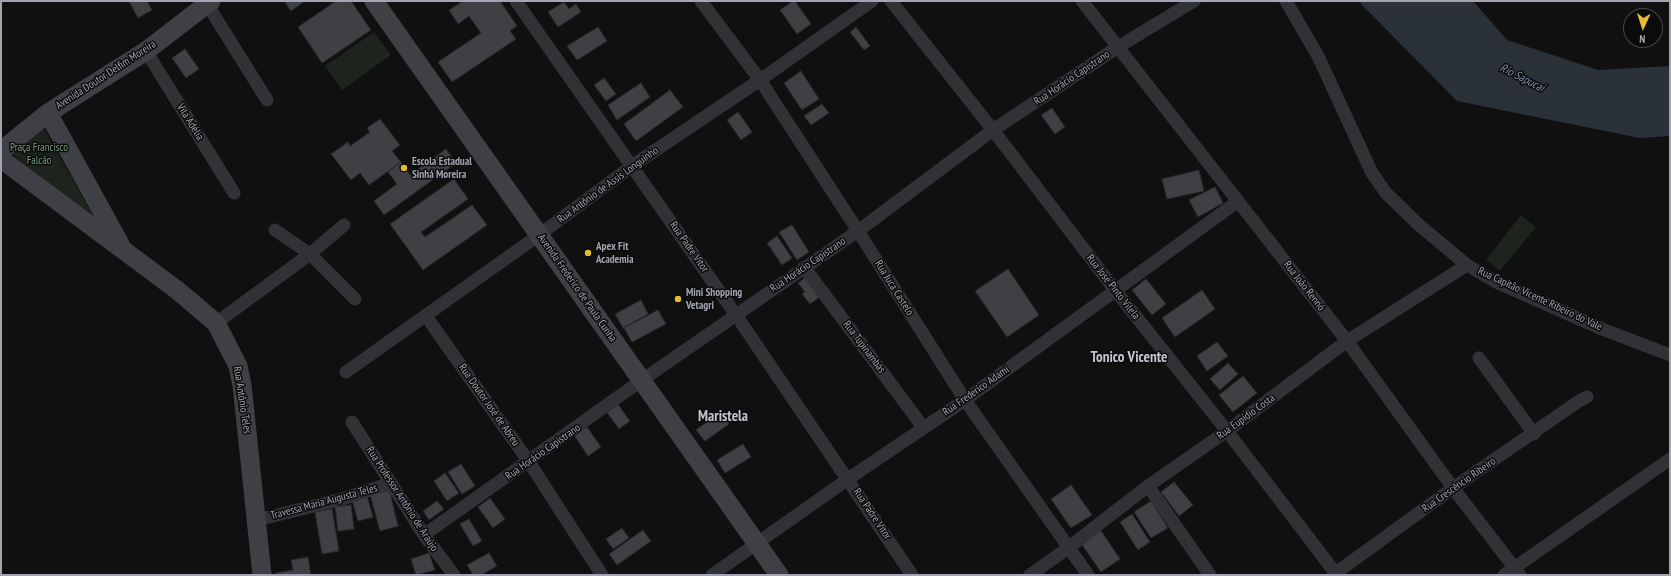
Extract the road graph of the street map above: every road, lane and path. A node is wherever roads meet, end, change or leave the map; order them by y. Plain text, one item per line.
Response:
1 (374, 1) edge
2 (516, 1) edge
3 (700, 1) edge
4 (872, 1) edge
5 (891, 1) edge
6 (1082, 1) edge
7 (1194, 1) edge
8 (1286, 1) edge
9 (209, 2) edge
10 (1118, 47) junction
11 (146, 51) junction
12 (760, 80) junction
13 (267, 100) dead end
14 (48, 113) junction
15 (993, 130) junction
16 (1, 151) edge
17 (1, 159) edge
18 (632, 166) junction
19 (234, 193) dead end
20 (1237, 202) junction
21 (344, 225) dead end
22 (275, 230) dead end
23 (858, 231) junction
24 (539, 235) junction
25 (123, 249) junction
26 (310, 254) junction
27 (1467, 265) junction
28 (804, 267) junction
29 (1115, 290) junction
30 (355, 299) dead end
31 (736, 315) junction
32 (426, 316) junction
33 (216, 323) junction
34 (1347, 341) junction
35 (1670, 355) edge
36 (1479, 358) dead end
37 (346, 372) dead end
38 (642, 380) junction
39 (1587, 397) dead end
40 (965, 400) junction
41 (352, 422) dead end
42 (923, 427) junction
43 (1227, 431) junction
44 (1534, 434) junction
45 (1670, 459) edge
46 (529, 462) junction
47 (848, 479) junction
48 (391, 483) junction
49 (1148, 486) junction
50 (1453, 488) junction
51 (257, 520) junction
52 (424, 534) junction
53 (757, 543) junction
54 (1068, 548) junction
55 (1513, 573) edge
56 (1335, 574) edge
57 (262, 575) edge
58 (454, 575) edge
59 (602, 575) edge
60 (712, 575) edge
61 (779, 575) edge
62 (912, 575) edge
63 (1030, 575) edge
64 (1088, 575) edge
65 (1210, 575) edge

1 - 24 main road, Avenida Frederico de Paula Cunha
2 - 18 street, Rua Padre Vitor
3 - 12 street, Rua Juca Castelo
4 - 12 street, Rua Antônio de Assis Longuinho
5 - 15 street, Rua José Pinto Vilela
6 - 10 street, Rua João Rennó
7 - 10 street, Rua Horácio Capistrano
8 - 27 street, Rua Capitão Vicente Ribeiro do Vale
9 - 11 main road, Avenida Doutor Delfim Moreira
9 - 13 street
10 - 15 street, Rua Horácio Capistrano
10 - 20 street, Rua João Rennó
11 - 14 main road, Avenida Doutor Delfim Moreira
11 - 19 street, Vila Adélia
12 - 18 street, Rua Antônio de Assis Longuinho
12 - 23 street, Rua Juca Castelo
14 - 16 main road, Avenida Doutor Delfim Moreira
14 - 25 main road, Rua Antônio Teles
15 - 23 street, Rua Horácio Capistrano
15 - 29 street, Rua José Pinto Vilela
17 - 25 main road, Rua Antônio Teles
18 - 24 street, Rua Antônio de Assis Longuinho
18 - 31 street, Rua Padre Vitor
20 - 29 street, Rua Frederico Adami
20 - 34 street, Rua João Rennó
21 - 26 street
22 - 26 street
23 - 28 street, Rua Horácio Capistrano
23 - 40 street, Rua Juca Castelo
24 - 32 street, Rua Antônio de Assis Longuinho
24 - 38 main road, Avenida Frederico de Paula Cunha
25 - 33 main road, Rua Antônio Teles
26 - 30 street
26 - 33 street
27 - 34 street, Rua Eupídio Costa
27 - 35 street, Rua Capitão Vicente Ribeiro do Vale
28 - 31 street, Rua Horácio Capistrano
28 - 42 street, Rua Tupinambás
29 - 40 street, Rua Frederico Adami
29 - 43 street, Rua José Pinto Vilela
31 - 38 street, Rua Horácio Capistrano
31 - 47 street, Rua Padre Vitor
32 - 37 street, Rua Antônio de Assis Longuinho
32 - 46 street, Rua Doutor José de Abreu
33 - 51 main road, Rua Antônio Teles
34 - 43 street, Rua Eupídio Costa
34 - 50 street, Rua João Rennó
36 - 44 street
38 - 46 street, Rua Horácio Capistrano
38 - 53 main road, Avenida Frederico de Paula Cunha
39 - 44 street, Rua Crescêncio Ribeiro
40 - 42 street, Rua Frederico Adami
40 - 54 street, Rua Juca Castelo
41 - 48 street, Rua Professor Antônio de Araújo
42 - 47 street, Rua Frederico Adami
43 - 49 street, Rua Eupídio Costa
43 - 56 street, Rua José Pinto Vilela
44 - 50 street, Rua Crescêncio Ribeiro
45 - 55 street
46 - 52 street, Rua Horácio Capistrano
46 - 59 street, Rua Doutor José de Abreu
47 - 53 street, Rua Frederico Adami
47 - 62 street, Rua Padre Vitor
48 - 51 street, Travessa Maria Augusta Teles
48 - 52 street, Rua Professor Antônio de Araújo
49 - 54 street, Rua Eupídio Costa
49 - 65 street
50 - 55 street, Rua João Rennó
50 - 56 street, Rua Crescêncio Ribeiro
51 - 57 main road, Rua Antônio Teles
52 - 58 street, Rua Professor Antônio de Araújo
53 - 60 street, Rua Frederico Adami
53 - 61 main road, Avenida Frederico de Paula Cunha
54 - 63 street, Rua Eupídio Costa
54 - 64 street, Rua Juca Castelo

